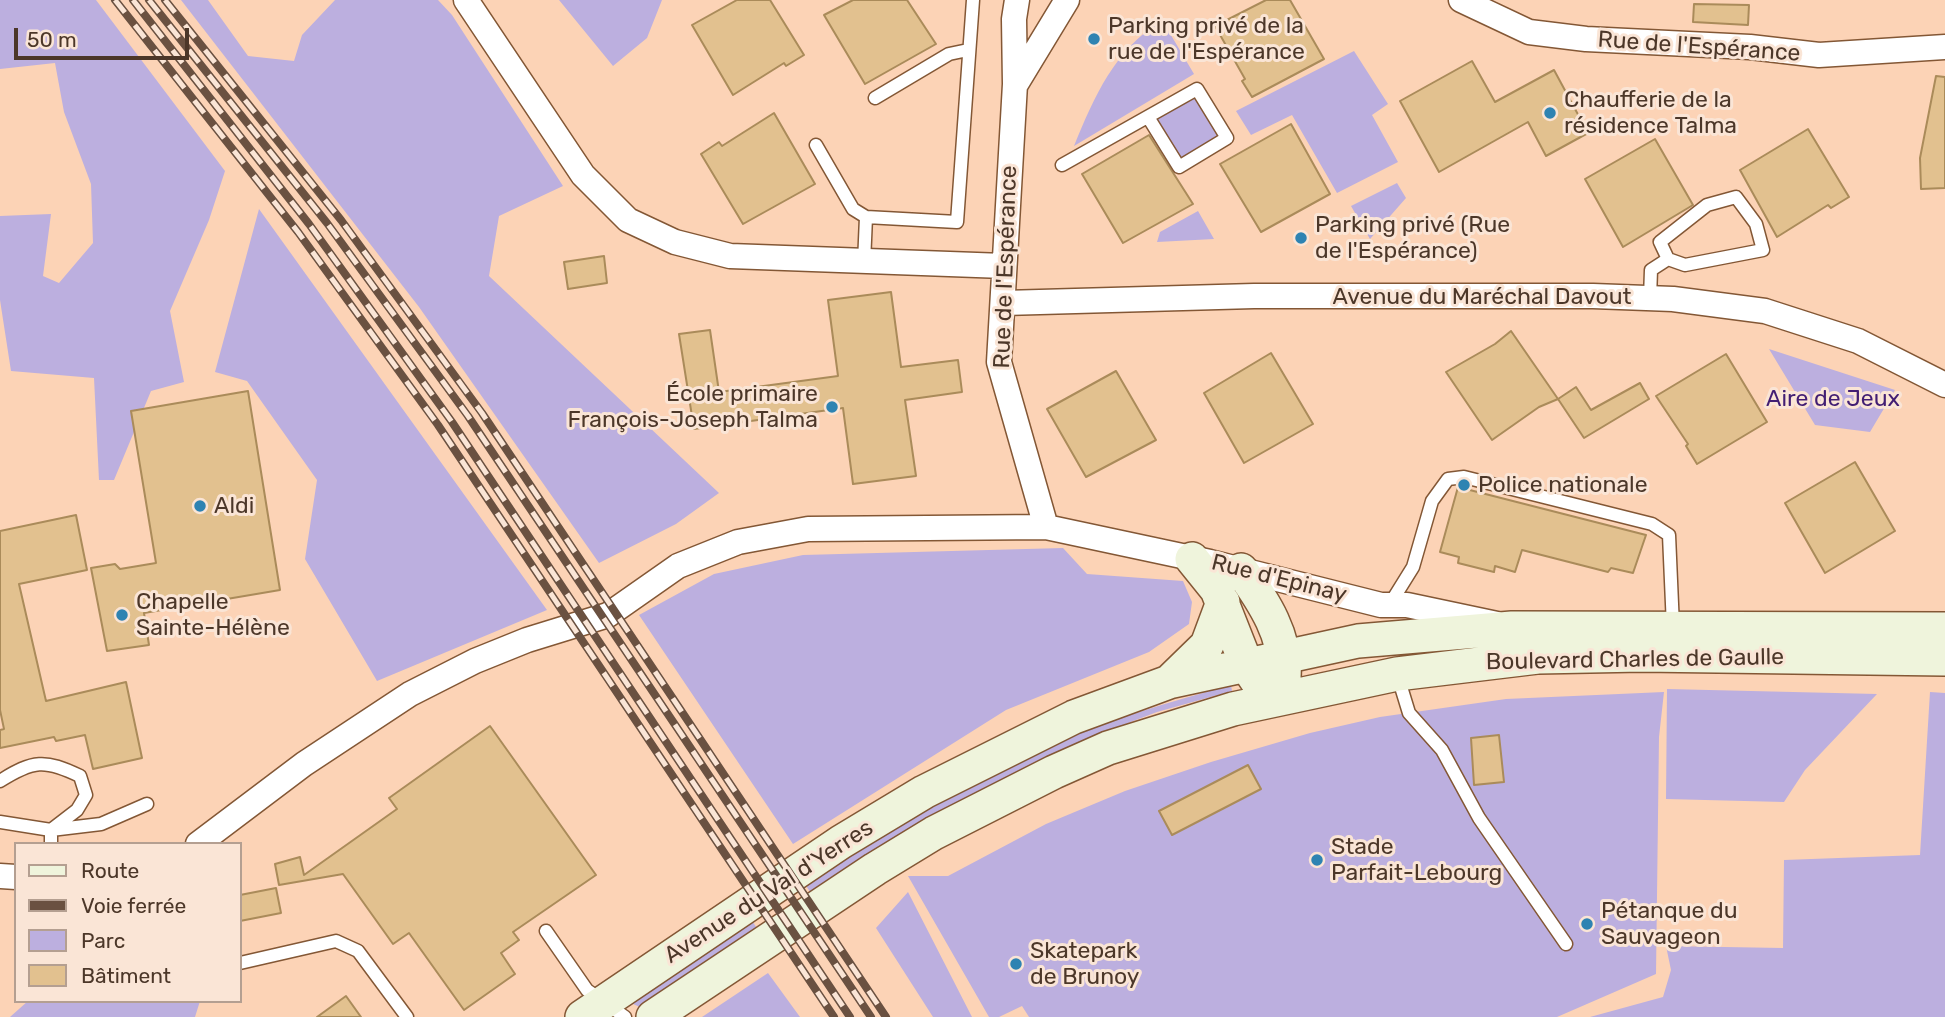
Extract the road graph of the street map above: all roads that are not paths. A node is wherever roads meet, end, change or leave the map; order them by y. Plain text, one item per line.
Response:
1 (466, 0) edge
2 (972, 0) edge
3 (1017, 0) edge
4 (1066, 0) edge
5 (1461, 0) edge
6 (1945, 47) edge
7 (968, 50) junction
8 (1015, 84) junction
9 (876, 99) dead end
10 (1148, 117) junction
11 (816, 145) dead end
12 (1062, 165) dead end
13 (866, 217) junction
14 (1668, 259) junction
15 (864, 263) junction
16 (1004, 266) junction
17 (1650, 298) junction
18 (1004, 303) junction
19 (1945, 385) edge
20 (1046, 527) junction
21 (1192, 559) junction
22 (1241, 570) junction
23 (1223, 602) junction
24 (1388, 606) junction
25 (1672, 627) junction
26 (1511, 628) junction
27 (1945, 629) edge
28 (1285, 656) junction
29 (1945, 659) edge
30 (1247, 666) junction
31 (1397, 674) junction
32 (1169, 681) junction
33 (1277, 699) junction
34 (960, 773) joint
35 (0, 781) edge
36 (147, 804) dead end
37 (1, 820) edge
38 (51, 830) junction
39 (934, 833) joint
40 (51, 842) edge
41 (201, 842) edge
42 (546, 931) dead end
43 (1566, 944) dead end
44 (242, 963) edge
45 (603, 1012) edge
46 (407, 1017) edge
47 (653, 1017) edge

1 - 15 street
2 - 7 lane
3 - 8 street, Rue de l'Espérance
4 - 8 street, Rue de l'Espérance
5 - 6 street, Rue de l'Espérance
7 - 9 lane
7 - 13 lane
8 - 16 street, Rue de l'Espérance
10 - 10 lane
10 - 12 lane
11 - 13 lane
13 - 15 lane
14 - 14 lane
14 - 17 lane
15 - 16 street
16 - 18 street, Rue de l'Espérance
17 - 18 street, Avenue du Maréchal Davout
17 - 19 street, Avenue du Maréchal Davout
18 - 20 street, Rue de l'Espérance
20 - 21 street, Rue d'Epinay
20 - 41 street, Rue d'Epinay
21 - 22 street, Rue d'Epinay
21 - 23 main road
22 - 24 street, Rue d'Epinay
22 - 28 main road
23 - 30 main road
23 - 32 main road
24 - 25 lane
24 - 26 street, Rue d'Epinay
25 - 26 main road, Boulevard Charles de Gaulle
25 - 27 main road, Boulevard Charles de Gaulle
26 - 28 main road, Boulevard Charles de Gaulle
28 - 30 main road, Boulevard Charles de Gaulle
28 - 33 main road
29 - 31 main road, Boulevard Charles de Gaulle
30 - 32 main road, Boulevard Charles de Gaulle
30 - 33 main road
31 - 33 main road, Boulevard Charles de Gaulle
31 - 43 lane
32 - 34 main road, Boulevard Charles de Gaulle
33 - 39 main road, Boulevard Charles de Gaulle
34 - 45 main road, Avenue du Val d'Yerres
35 - 38 lane
36 - 38 lane
37 - 38 lane
38 - 40 lane
39 - 47 main road, Avenue du Val d'Yerres
42 - 45 lane
44 - 46 lane

